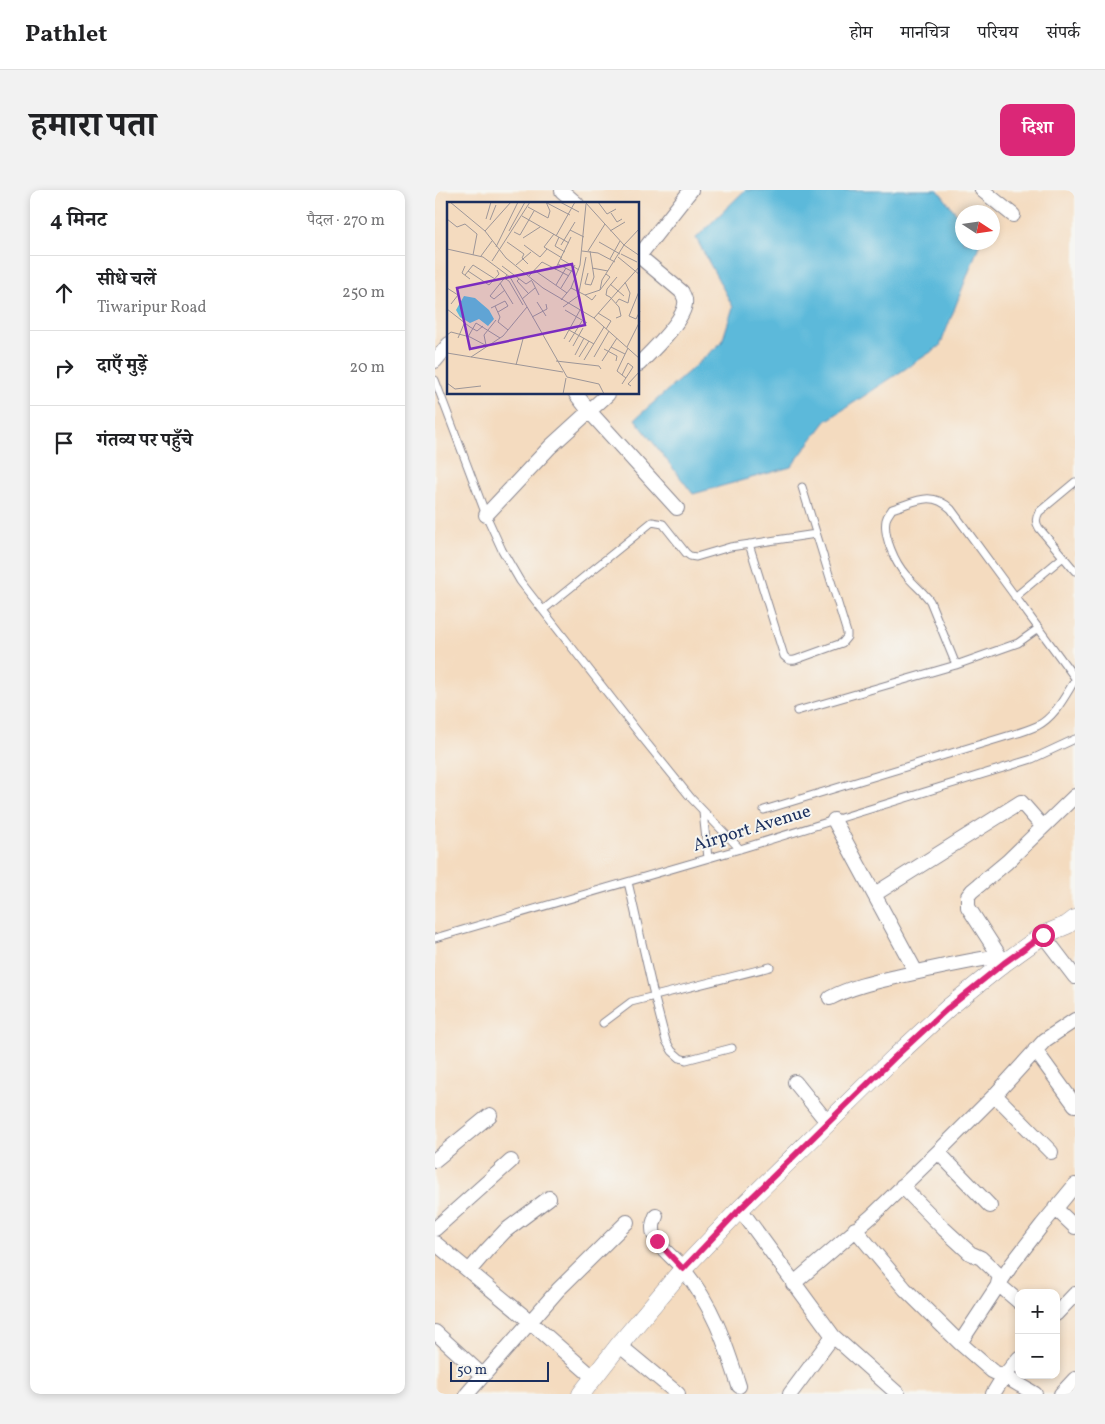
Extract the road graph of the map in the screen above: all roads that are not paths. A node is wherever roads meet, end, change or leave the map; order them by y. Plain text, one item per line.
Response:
1 (562, 190) edge
2 (691, 190) edge
3 (982, 190) edge
4 (575, 202) edge
5 (1013, 215) dead end
6 (640, 255) edge
7 (640, 257) edge
8 (640, 361) edge
9 (435, 380) edge
10 (577, 395) edge
11 (607, 395) edge
12 (589, 411) junction
13 (1075, 482) edge
14 (803, 486) dead end
15 (677, 508) dead end
16 (486, 515) junction
17 (816, 534) junction
18 (749, 544) junction
19 (1063, 557) junction
20 (1075, 571) edge
21 (1015, 597) junction
22 (543, 610) junction
23 (1039, 628) junction
24 (956, 665) junction
25 (1075, 679) edge
26 (797, 711) dead end
27 (1075, 739) edge
28 (1075, 796) edge
29 (763, 810) dead end
30 (703, 811) junction
31 (833, 820) junction
32 (1043, 826) junction
33 (740, 849) junction
34 (708, 858) junction
35 (628, 882) junction
36 (875, 894) junction
37 (1075, 919) edge
38 (1043, 935) junction
39 (435, 938) edge
40 (1001, 960) junction
41 (770, 967) dead end
42 (916, 972) junction
43 (1075, 977) edge
44 (654, 995) junction
45 (830, 998) dead end
46 (1075, 1020) edge
47 (603, 1023) dead end
48 (732, 1048) dead end
49 (1035, 1050) junction
50 (795, 1082) dead end
51 (995, 1095) junction
52 (1075, 1105) edge
53 (490, 1115) dead end
54 (828, 1123) junction
55 (938, 1152) junction
56 (1051, 1152) dead end
57 (435, 1160) edge
58 (511, 1161) dead end
59 (1075, 1185) edge
60 (901, 1186) junction
61 (549, 1198) dead end
62 (990, 1206) dead end
63 (1055, 1208) junction
64 (740, 1209) junction
65 (656, 1216) dead end
66 (627, 1222) dead end
67 (1075, 1226) edge
68 (435, 1229) edge
69 (855, 1230) junction
70 (435, 1243) edge
71 (683, 1269) junction
72 (469, 1271) junction
73 (793, 1284) junction
74 (998, 1284) junction
75 (1075, 1294) edge
76 (1015, 1299) edge
77 (1060, 1310) edge
78 (530, 1322) junction
79 (435, 1332) edge
80 (833, 1336) junction
81 (960, 1343) junction
82 (619, 1346) junction
83 (1015, 1363) edge
84 (483, 1376) junction
85 (1004, 1376) junction
86 (594, 1378) junction
87 (1075, 1379) edge
88 (739, 1386) dead end
89 (467, 1394) edge
90 (581, 1394) edge
91 (677, 1394) edge
92 (790, 1394) edge
93 (898, 1394) edge
94 (993, 1394) edge
95 (1035, 1394) edge
96 (1061, 1394) edge

1 - 4 street
2 - 6 street
3 - 5 street
7 - 8 street
9 - 16 lane
10 - 12 street
11 - 12 street
12 - 15 street
12 - 16 street
13 - 19 lane
14 - 17 lane
16 - 22 lane
17 - 18 lane
17 - 18 lane
18 - 22 lane
19 - 20 lane
19 - 21 lane
21 - 23 lane
21 - 24 lane
22 - 30 lane
23 - 24 lane
23 - 25 lane
24 - 26 lane
25 - 29 lane
27 - 31 lane, Airport Avenue
28 - 32 street
30 - 33 lane
30 - 34 lane
31 - 33 lane, Airport Avenue
31 - 36 street
32 - 36 street
32 - 40 street
33 - 34 lane, Airport Avenue
34 - 35 lane, Airport Avenue
35 - 39 lane, Airport Avenue
35 - 44 lane
36 - 42 street
37 - 38 street
38 - 40 street
38 - 43 street
40 - 42 street
40 - 54 street
41 - 44 lane
42 - 45 street
44 - 47 lane
44 - 48 lane
46 - 49 street
49 - 51 street
49 - 52 street
50 - 54 street
51 - 55 street
51 - 56 street
53 - 57 street
54 - 64 street
55 - 60 street
55 - 62 street
58 - 68 street
59 - 63 street
60 - 69 street
60 - 74 street
61 - 72 street
63 - 67 street
63 - 74 street
64 - 71 street
64 - 73 street
65 - 71 street
66 - 78 street
69 - 73 street
69 - 81 street
70 - 72 street
71 - 82 street
71 - 88 street
72 - 78 street
73 - 80 street
74 - 76 street
74 - 81 street
75 - 77 street
78 - 84 street
78 - 86 street
79 - 84 street
80 - 92 street
80 - 93 street
81 - 85 street
82 - 86 street
82 - 91 street
83 - 85 street
84 - 89 street
85 - 94 street
85 - 95 street
86 - 90 street
87 - 96 street

